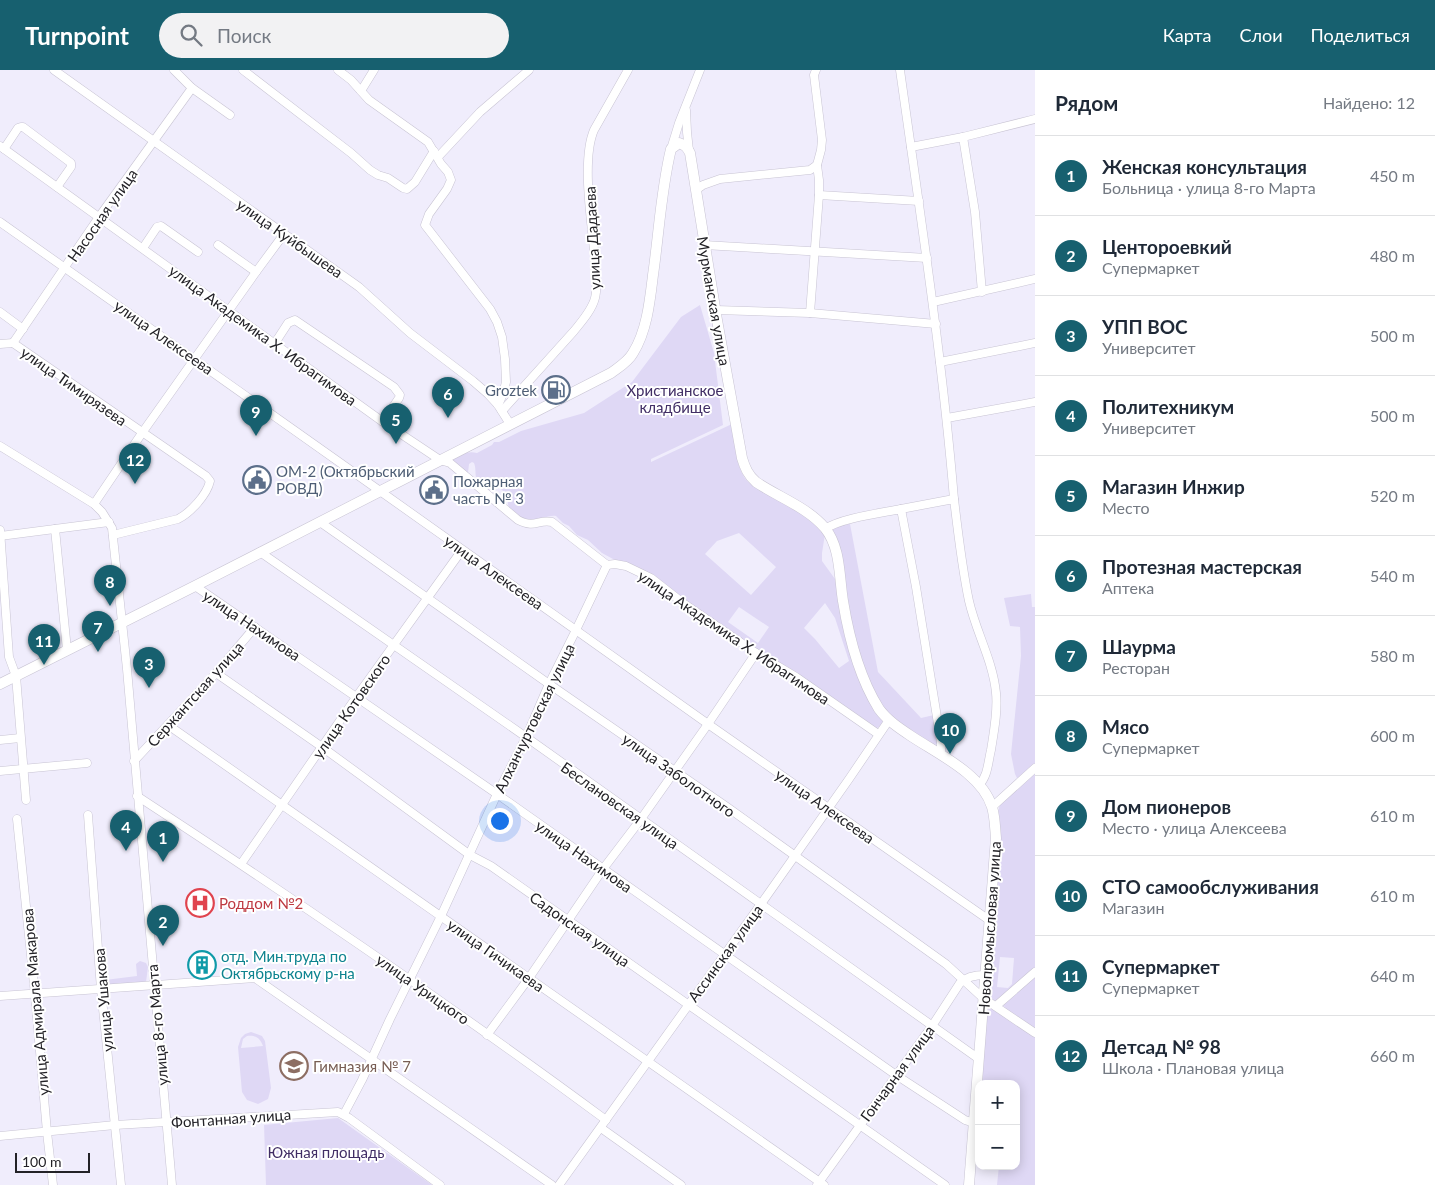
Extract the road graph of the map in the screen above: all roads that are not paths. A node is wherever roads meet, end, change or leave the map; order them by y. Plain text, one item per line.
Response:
1 (54, 70) edge
2 (174, 70) edge
3 (243, 70) edge
4 (338, 70) edge
5 (374, 70) edge
6 (530, 70) edge
7 (628, 70) edge
8 (700, 70) edge
9 (900, 70) edge
10 (815, 73) edge
11 (192, 88) junction
12 (361, 91) junction
13 (688, 98) junction
14 (230, 115) dead end
15 (1035, 119) edge
16 (963, 137) junction
17 (155, 141) junction
18 (911, 147) junction
19 (2, 148) edge
20 (671, 149) junction
21 (690, 153) junction
22 (436, 154) junction
23 (817, 165) junction
24 (57, 187) junction
25 (696, 190) junction
26 (819, 195) junction
27 (919, 201) junction
28 (99, 217) junction
29 (0, 222) edge
30 (284, 234) junction
31 (218, 245) dead end
32 (704, 245) junction
33 (143, 248) junction
34 (814, 251) junction
35 (198, 252) dead end
36 (927, 258) junction
37 (65, 268) junction
38 (256, 272) junction
39 (1035, 280) edge
40 (982, 292) junction
41 (933, 302) junction
42 (229, 310) junction
43 (716, 310) junction
44 (0, 312) edge
45 (810, 313) junction
46 (936, 324) junction
47 (23, 329) junction
48 (1035, 342) edge
49 (13, 343) junction
50 (275, 343) junction
51 (0, 344) edge
52 (194, 359) junction
53 (940, 362) junction
54 (1035, 402) edge
55 (500, 408) junction
56 (948, 418) junction
57 (383, 422) junction
58 (510, 424) junction
59 (142, 432) junction
60 (0, 446) edge
61 (440, 460) junction
62 (380, 491) junction
63 (954, 499) junction
64 (94, 504) junction
65 (901, 509) junction
66 (109, 522) junction
67 (320, 522) junction
68 (55, 529) junction
69 (825, 529) junction
70 (0, 530) edge
71 (113, 535) junction
72 (0, 536) edge
73 (462, 550) junction
74 (260, 552) junction
75 (607, 564) junction
76 (195, 586) junction
77 (428, 597) junction
78 (122, 622) junction
79 (255, 627) junction
80 (576, 630) junction
81 (394, 646) junction
82 (67, 650) junction
83 (756, 653) junction
84 (216, 673) junction
85 (16, 676) junction
86 (0, 684) edge
87 (549, 684) junction
88 (357, 696) junction
89 (889, 720) junction
90 (708, 724) junction
91 (168, 725) junction
92 (878, 734) junction
93 (526, 737) junction
94 (20, 738) junction
95 (0, 740) edge
96 (322, 747) junction
97 (941, 755) junction
98 (134, 761) junction
99 (87, 764) dead end
100 (23, 768) junction
101 (1035, 768) edge
102 (0, 770) edge
103 (674, 771) junction
104 (979, 785) junction
105 (497, 794) junction
106 (137, 796) junction
107 (26, 800) dead end
108 (282, 805) junction
109 (992, 807) junction
110 (828, 808) junction
111 (88, 815) dead end
112 (641, 819) junction
113 (17, 820) dead end
114 (470, 854) junction
115 (795, 856) junction
116 (241, 864) junction
117 (603, 869) junction
118 (761, 904) junction
119 (441, 916) junction
120 (989, 920) junction
121 (568, 921) junction
122 (725, 954) junction
123 (1035, 972) edge
124 (985, 974) junction
125 (529, 978) junction
126 (410, 980) junction
127 (964, 980) junction
128 (154, 986) junction
129 (102, 989) junction
130 (35, 994) junction
131 (0, 996) edge
132 (984, 998) junction
133 (688, 1005) junction
134 (996, 1006) junction
135 (932, 1026) junction
136 (1035, 1033) edge
137 (487, 1035) junction
138 (979, 1059) junction
139 (372, 1060) junction
140 (648, 1061) junction
141 (896, 1075) junction
142 (344, 1114) junction
143 (606, 1120) junction
144 (166, 1122) junction
145 (974, 1123) junction
146 (115, 1125) junction
147 (859, 1126) junction
148 (601, 1128) junction
149 (47, 1132) junction
150 (0, 1136) edge
151 (820, 1184) edge
152 (53, 1185) edge
153 (120, 1185) edge
154 (172, 1185) edge
155 (440, 1185) edge
156 (552, 1185) edge
157 (559, 1185) edge
158 (681, 1185) edge
159 (945, 1185) edge
160 (969, 1185) edge

1 - 17 street, улица Куйбышева
2 - 11 street
3 - 22 street
4 - 12 street
5 - 12 street
6 - 22 street
7 - 55 street, улица Дадаева
8 - 13 street
9 - 18 street
10 - 23 street
11 - 14 street
11 - 17 street, Насосная улица
12 - 22 street
13 - 20 street
13 - 21 street
15 - 16 street
16 - 18 street
16 - 40 street
17 - 28 street, Насосная улица
17 - 30 street, улица Куйбышева
18 - 27 street
19 - 24 street, улица Академика Х. Ибрагимова
19 - 24 street
20 - 21 main road
20 - 58 main road
21 - 25 main road, Мурманская улица
22 - 55 street
23 - 25 street
23 - 26 street
24 - 28 street, улица Академика Х. Ибрагимова
25 - 32 main road, Мурманская улица
26 - 27 street
26 - 34 street
27 - 36 street
28 - 33 street, улица Академика Х. Ибрагимова
28 - 37 street, Насосная улица
29 - 37 street, улица Алексеева
30 - 38 street
30 - 55 street, улица Куйбышева
31 - 38 street
32 - 34 street
32 - 43 main road, Мурманская улица
33 - 35 street
33 - 42 street, улица Академика Х. Ибрагимова
34 - 36 street
34 - 45 street
36 - 41 street
37 - 47 street, Насосная улица
37 - 52 street, улица Алексеева
38 - 42 street
39 - 40 street
40 - 41 street
41 - 46 street
42 - 50 street, улица Академика Х. Ибрагимова
42 - 52 street
43 - 45 street
43 - 69 main road, Мурманская улица
44 - 47 street, улица Тимирязева
45 - 46 street
46 - 53 street
47 - 49 street, Насосная улица
48 - 53 street
49 - 51 street
49 - 59 street, улица Тимирязева
50 - 57 street, улица Академика Х. Ибрагимова
50 - 57 street
52 - 59 street
52 - 62 street, улица Алексеева
53 - 56 street
54 - 56 street
55 - 58 street, улица Куйбышева
56 - 63 street
57 - 61 street, улица Академика Х. Ибрагимова
58 - 61 main road
59 - 64 street
59 - 71 street, улица Тимирязева
60 - 64 street, улица 8-го Марта
61 - 62 main road
61 - 75 street, улица Академика Х. Ибрагимова
62 - 67 main road
62 - 73 street, улица Алексеева
63 - 65 street
63 - 104 street
64 - 66 street, улица 8-го Марта
65 - 69 street
65 - 97 street
66 - 68 street
66 - 71 street, улица 8-го Марта
67 - 74 main road
67 - 77 street, улица Заболотного
68 - 72 street
68 - 82 street
69 - 89 main road, Мурманская улица
70 - 72 street
71 - 78 street, улица 8-го Марта
72 - 85 street
73 - 77 street, улица Котовского
73 - 80 street, улица Алексеева
74 - 76 main road
74 - 81 street, Беслановская улица
75 - 80 street, Алханчуртовская улица
75 - 83 street, улица Академика Х. Ибрагимова
76 - 78 main road
76 - 79 street, улица Нахимова
77 - 81 street, улица Котовского
77 - 87 street, улица Заболотного
78 - 82 main road
78 - 98 street, улица 8-го Марта
79 - 84 street, Сержантская улица
79 - 88 street, улица Нахимова
80 - 87 street, Алханчуртовская улица
80 - 90 street, улица Алексеева
81 - 88 street, улица Котовского
81 - 93 street, Беслановская улица
82 - 85 main road
83 - 90 street
83 - 92 street, улица Академика Х. Ибрагимова
84 - 91 street, Сержантская улица
84 - 96 street, Садонская улица
85 - 86 main road
85 - 94 street
87 - 93 street, Алханчуртовская улица
87 - 103 street, улица Заболотного
88 - 96 street, улица Котовского
88 - 105 street, улица Нахимова
89 - 92 street, Ассинская улица
89 - 97 main road, Новопромысловая улица
90 - 103 street
90 - 110 street, улица Алексеева
91 - 98 street, Сержантская улица
91 - 108 street, улица Гичикаева
92 - 110 street, Ассинская улица
93 - 105 street, Алханчуртовская улица
93 - 112 street, Беслановская улица
94 - 95 street
94 - 100 street
96 - 108 street, улица Котовского
96 - 114 street, Садонская улица
97 - 104 main road, Новопромысловая улица
98 - 106 street, улица 8-го Марта
99 - 100 street
100 - 102 street
100 - 107 street
101 - 109 street
103 - 112 street
103 - 115 street, улица Заболотного
104 - 109 main road, Новопромысловая улица
105 - 114 street, Алханчуртовская улица
105 - 117 street, улица Нахимова
106 - 116 street, улица Урицкого
106 - 128 street, улица 8-го Марта
108 - 116 street, улица Котовского
108 - 119 street, улица Гичикаева
109 - 120 main road, Новопромысловая улица
110 - 115 street, Ассинская улица
110 - 120 street, улица Алексеева
111 - 129 street, улица Ушакова
112 - 117 street
112 - 118 street, Беслановская улица
113 - 130 street, улица Адмирала Макарова
114 - 119 street, Алханчуртовская улица
114 - 121 street, Садонская улица
115 - 118 street, Ассинская улица
115 - 127 street, улица Заболотного
116 - 126 street, улица Урицкого
117 - 121 street
117 - 122 street, улица Нахимова
118 - 122 street, Ассинская улица
118 - 135 street, Беслановская улица
119 - 125 street, улица Гичикаева
119 - 126 street, Алханчуртовская улица
120 - 124 main road, Новопромысловая улица
121 - 125 street
121 - 133 street, Садонская улица
122 - 133 street, Ассинская улица
122 - 141 street, улица Нахимова
123 - 134 street
124 - 127 street
124 - 132 main road, Новопромысловая улица
125 - 137 street
125 - 140 street, улица Гичикаева
126 - 137 street, улица Урицкого
126 - 139 street, Алханчуртовская улица
127 - 132 street, улица Заболотного
127 - 135 street, Гончарная улица
128 - 129 street
128 - 139 street
128 - 144 street, улица 8-го Марта
129 - 130 street
129 - 146 street, улица Ушакова
130 - 131 street
130 - 149 street, улица Адмирала Макарова
132 - 134 street, улица Заболотного
132 - 138 main road, Новопромысловая улица
133 - 140 street, Ассинская улица
133 - 147 street, Садонская улица
134 - 136 street, улица Заболотного
135 - 138 street, Беслановская улица
135 - 141 street, Гончарная улица
137 - 143 street, улица Урицкого
138 - 145 main road, Новопромысловая улица
139 - 142 street, Алханчуртовская улица
139 - 156 street
140 - 143 street, Ассинская улица
140 - 151 street, улица Гичикаева
141 - 145 street, улица Нахимова
141 - 147 street, Гончарная улица
142 - 144 street, Фонтанная улица
142 - 155 street
143 - 148 street, Ассинская улица
144 - 146 street, Фонтанная улица
144 - 154 street, улица 8-го Марта
145 - 160 main road, Новопромысловая улица
146 - 149 street, Фонтанная улица
146 - 153 street, улица Ушакова
147 - 151 street, Гончарная улица
147 - 159 street, Садонская улица
148 - 157 street, Ассинская улица
148 - 158 street
149 - 150 street, Фонтанная улица
149 - 152 street, улица Адмирала Макарова

